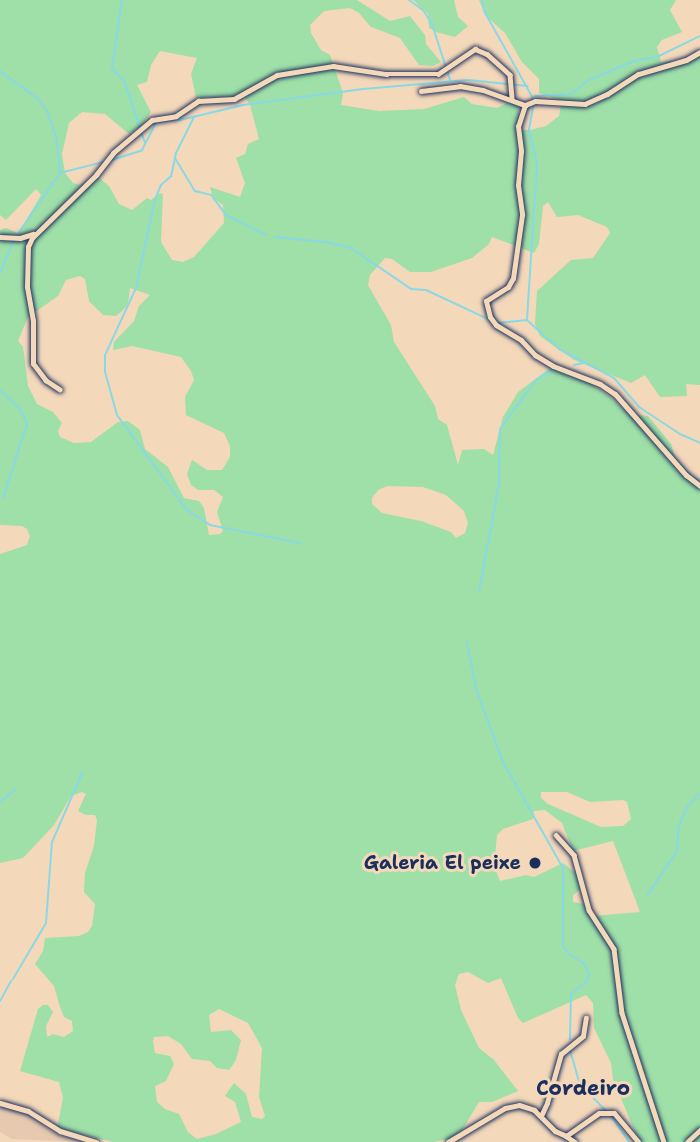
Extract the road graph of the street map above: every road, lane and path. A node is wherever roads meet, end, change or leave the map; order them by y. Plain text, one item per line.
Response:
1 (700, 52) edge
2 (421, 91) dead end
3 (512, 99) junction
4 (525, 105) junction
5 (37, 233) junction
6 (0, 237) edge
7 (60, 390) dead end
8 (700, 486) edge
9 (556, 835) dead end
10 (586, 1018) dead end
11 (0, 1103) edge
12 (541, 1116) junction
13 (700, 1130) edge
14 (566, 1136) junction
15 (96, 1142) edge
16 (448, 1142) edge
17 (575, 1142) edge
18 (638, 1142) edge
19 (664, 1142) edge
20 (687, 1142) edge

1 - 4 street
2 - 3 street
3 - 4 street
3 - 5 street
4 - 8 street
5 - 6 street
5 - 7 street
9 - 19 street
10 - 12 street
11 - 15 street
12 - 14 street
12 - 16 street
13 - 20 street
14 - 17 street
14 - 18 street

